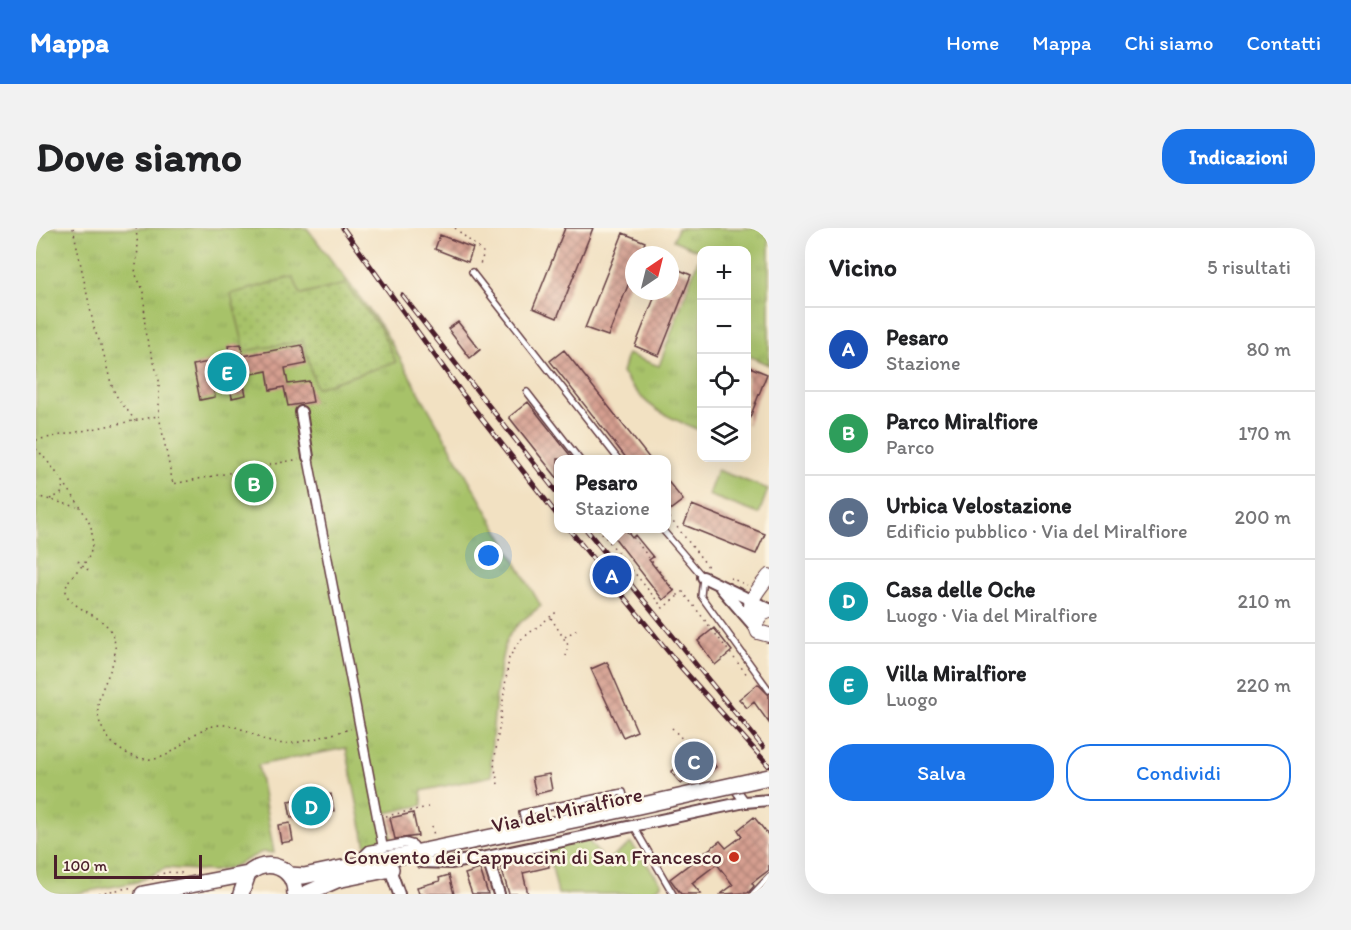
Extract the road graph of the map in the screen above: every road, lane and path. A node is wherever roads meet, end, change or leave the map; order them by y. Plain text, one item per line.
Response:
1 (73, 228) edge
2 (136, 228) edge
3 (454, 228) edge
4 (484, 257) dead end
5 (472, 272) dead end
6 (527, 392) dead end
7 (301, 412) dead end
8 (159, 416) junction
9 (135, 421) junction
10 (36, 440) edge
11 (36, 449) edge
12 (577, 455) edge
13 (616, 455) edge
14 (308, 457) junction
15 (63, 482) junction
16 (36, 496) edge
17 (50, 500) junction
18 (78, 507) junction
19 (671, 520) edge
20 (602, 533) edge
21 (630, 533) edge
22 (666, 533) edge
23 (611, 534) dead end
24 (606, 538) junction
25 (78, 561) dead end
26 (83, 566) junction
27 (88, 570) dead end
28 (706, 573) junction
29 (769, 576) edge
30 (730, 578) dead end
31 (716, 584) junction
32 (752, 593) junction
33 (678, 596) junction
34 (559, 610) dead end
35 (769, 610) edge
36 (550, 617) junction
37 (577, 629) dead end
38 (760, 630) edge
39 (564, 638) junction
40 (769, 647) edge
41 (566, 656) dead end
42 (752, 681) dead end
43 (769, 690) edge
44 (358, 727) junction
45 (672, 728) dead end
46 (689, 746) dead end
47 (769, 777) edge
48 (498, 784) dead end
49 (769, 787) edge
50 (646, 799) junction
51 (769, 800) edge
52 (745, 802) junction
53 (626, 803) junction
54 (428, 807) dead end
55 (377, 818) junction
56 (608, 818) junction
57 (638, 824) junction
58 (432, 825) dead end
59 (434, 837) dead end
60 (383, 848) junction
61 (487, 857) junction
62 (420, 858) junction
63 (361, 864) junction
64 (390, 869) junction
65 (248, 874) junction
66 (290, 875) junction
67 (769, 877) edge
68 (143, 894) edge
69 (241, 894) edge
70 (295, 894) edge
71 (305, 894) edge
72 (399, 894) edge
73 (499, 894) edge
74 (673, 894) edge
75 (753, 894) edge

1 - 9 path
2 - 8 path
3 - 4 path
5 - 13 lane
6 - 12 lane
7 - 14 street
8 - 9 path
8 - 14 path
9 - 10 path
11 - 15 path
14 - 44 street
15 - 17 path
15 - 18 path
16 - 17 path
17 - 18 path
18 - 26 path
19 - 28 path
20 - 24 path
21 - 33 path
22 - 28 lane
23 - 24 path
24 - 33 path
25 - 26 path
26 - 27 path
26 - 44 path
28 - 31 street
28 - 43 lane
29 - 32 street
30 - 32 path
31 - 32 street
31 - 38 street
32 - 35 street
32 - 38 street
33 - 42 path
34 - 36 path
35 - 38 street
36 - 39 path
36 - 48 path
37 - 39 path
38 - 40 street
39 - 41 path
44 - 55 street
45 - 46 path
47 - 56 main road, Via del Miralfiore, bridge
49 - 56 main road, Via del Miralfiore
50 - 52 street
50 - 53 street, Via del Miralfiore
50 - 57 street
51 - 52 street
52 - 57 street
53 - 57 street
53 - 62 street, Via del Miralfiore
54 - 55 path
55 - 60 street
56 - 62 main road, Via del Miralfiore
57 - 61 street
57 - 74 lane
58 - 59 path
60 - 62 street
60 - 63 street
61 - 62 street
61 - 73 street
62 - 63 main road, Via del Miralfiore
62 - 64 main road, Via del Miralfiore
63 - 66 main road, Via del Miralfiore
64 - 71 main road, Via del Miralfiore
64 - 72 street
65 - 66 main road
65 - 68 main road
65 - 69 main road
66 - 70 main road
67 - 75 lane

